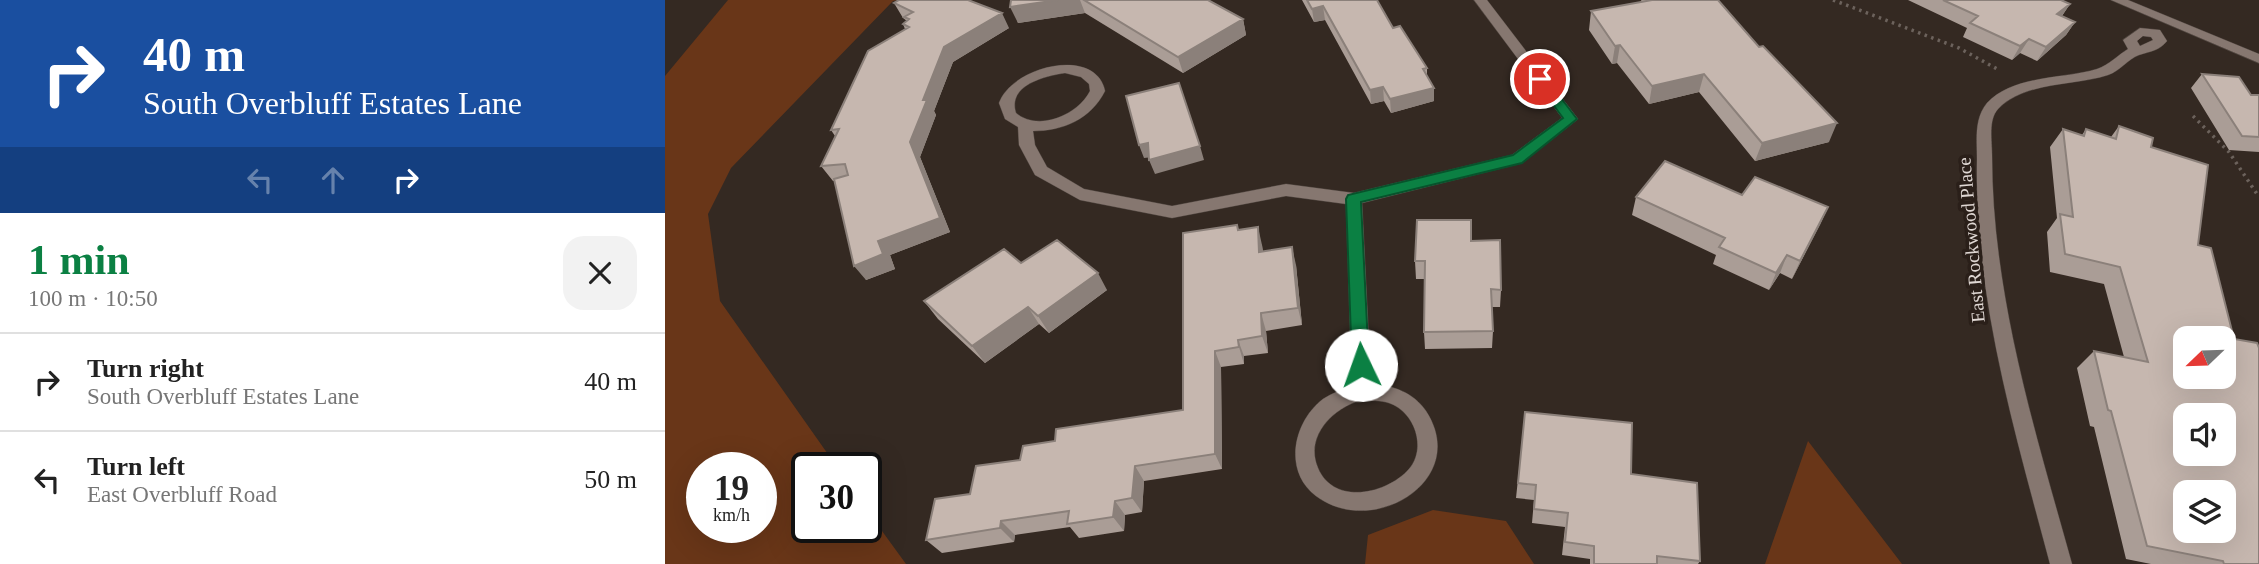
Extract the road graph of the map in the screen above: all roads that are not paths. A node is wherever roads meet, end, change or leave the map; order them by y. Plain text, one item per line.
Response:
1 (1479, 0) edge
2 (2117, 0) edge
3 (2166, 20) junction
4 (2259, 59) edge
5 (1025, 125) junction
6 (1354, 199) junction
7 (1362, 392) junction
8 (2061, 564) edge

1 - 6 street
2 - 3 street
3 - 4 street
3 - 8 street, East Rockwood Place
5 - 5 street
5 - 6 street
6 - 7 street
7 - 7 street

